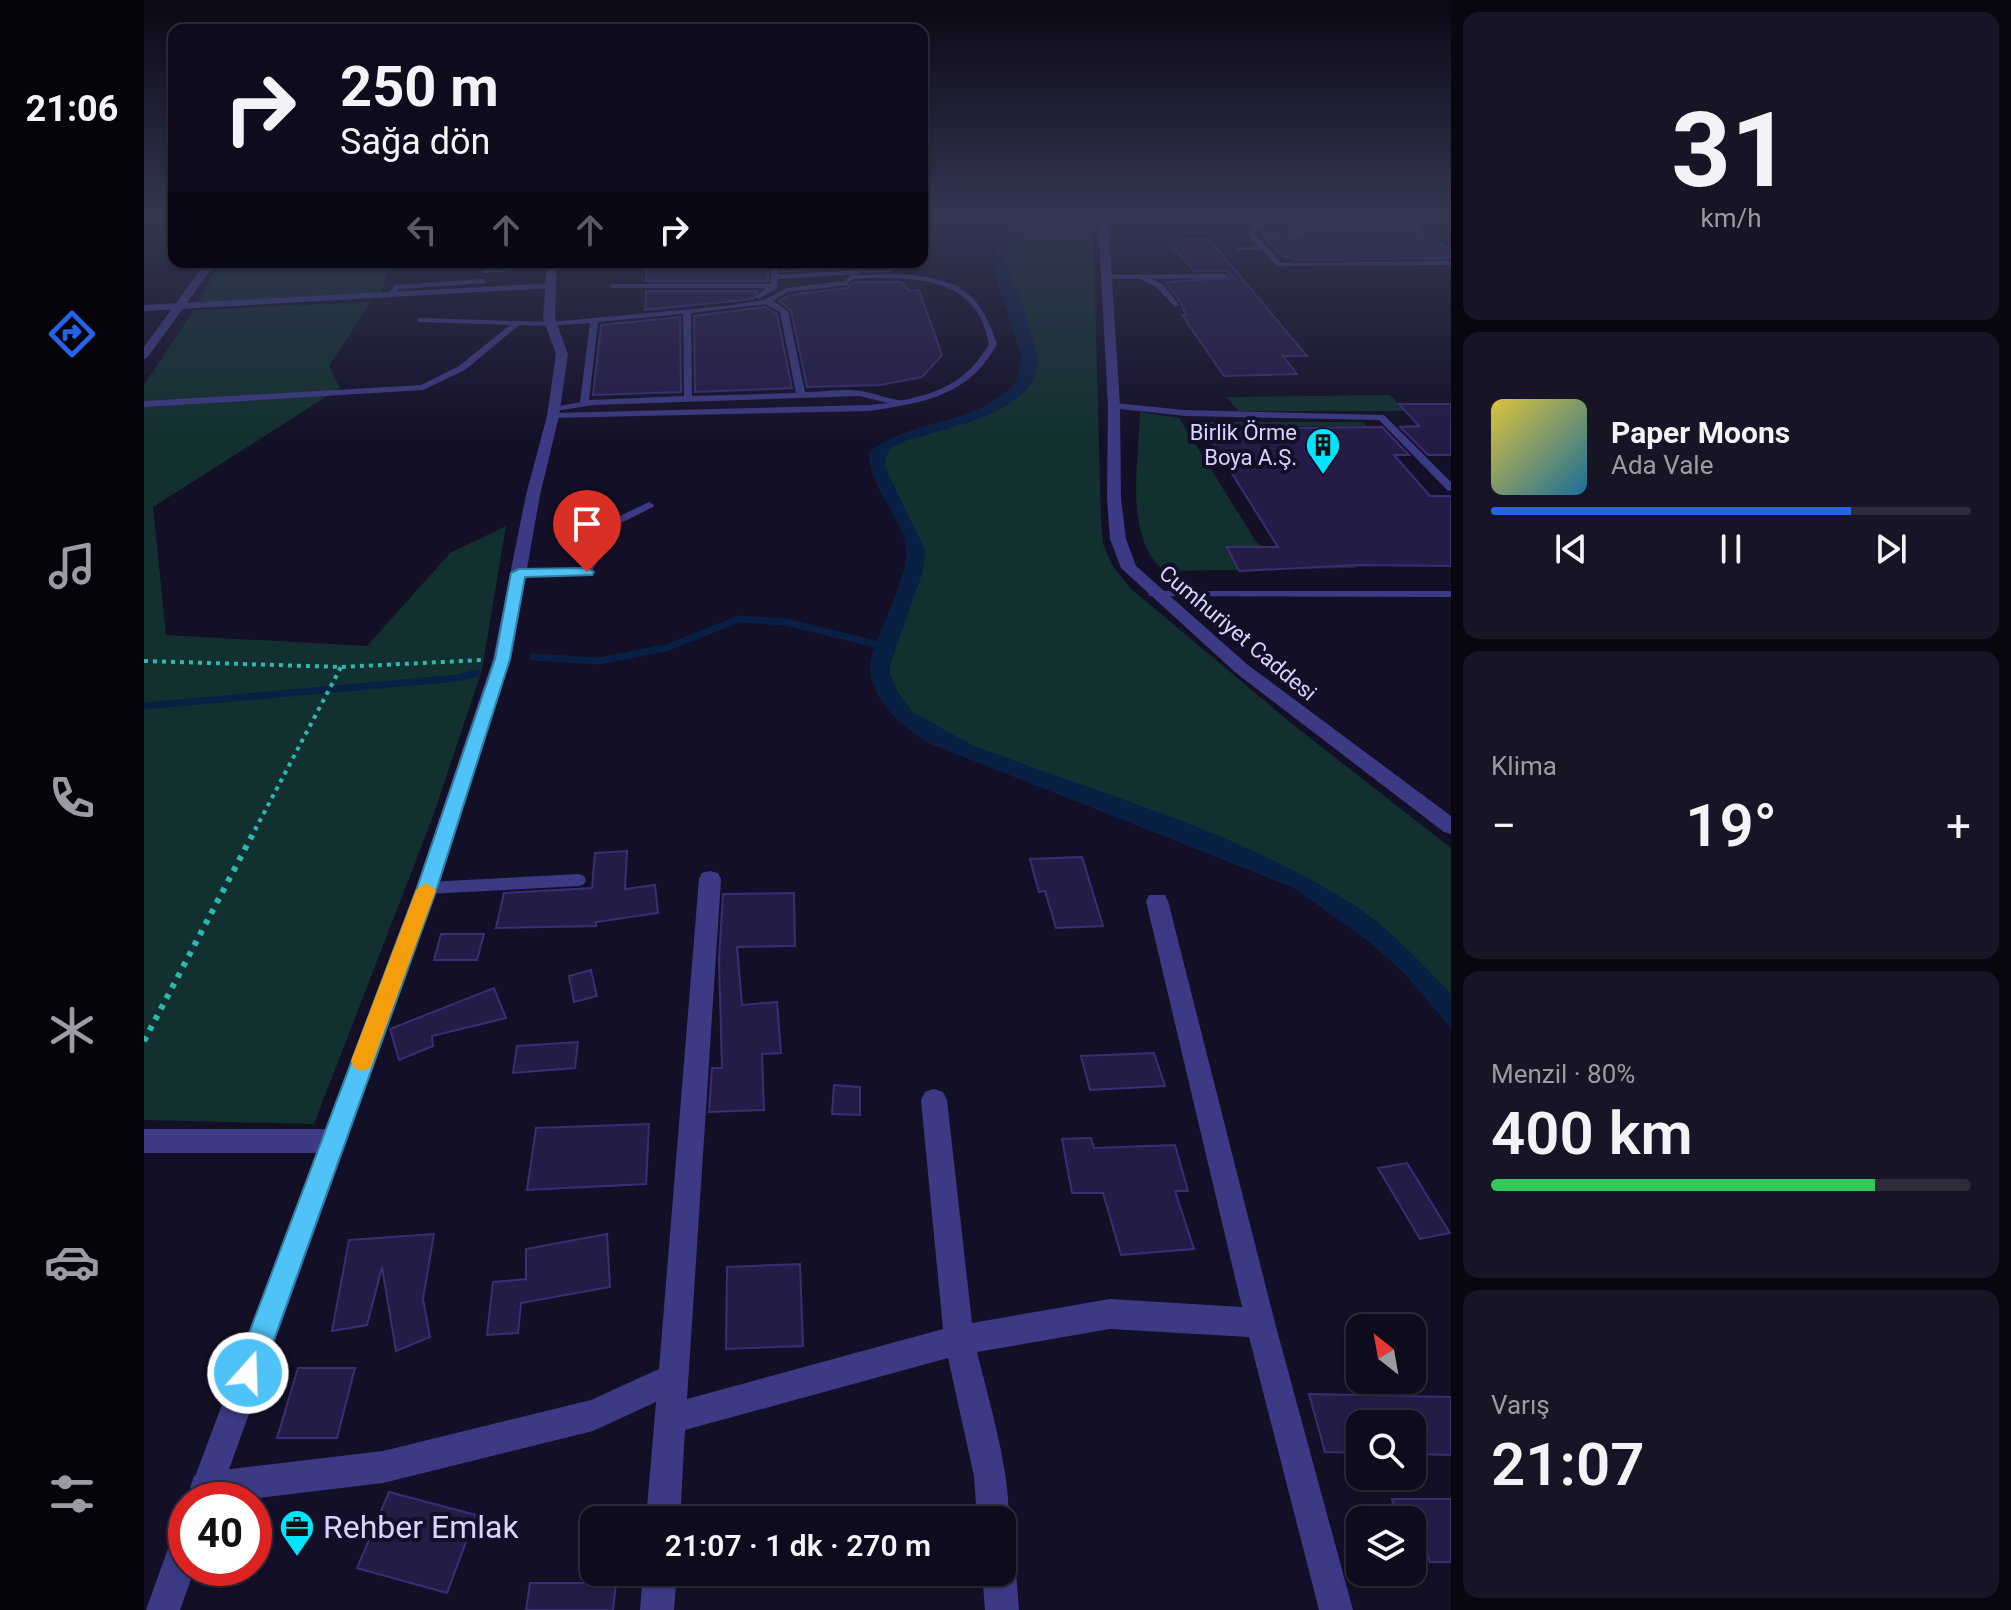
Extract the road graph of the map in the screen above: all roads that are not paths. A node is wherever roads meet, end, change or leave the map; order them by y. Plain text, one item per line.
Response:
1 (190, 292) edge
2 (411, 292) edge
3 (551, 292) edge
4 (763, 292) edge
5 (782, 292) edge
6 (961, 292) edge
7 (1107, 292) edge
8 (1165, 292) edge
9 (767, 301) junction
10 (1175, 305) dead end
11 (179, 306) junction
12 (144, 308) edge
13 (687, 311) junction
14 (549, 319) junction
15 (421, 320) dead end
16 (594, 320) junction
17 (515, 325) junction
18 (144, 355) edge
19 (801, 395) junction
20 (688, 398) junction
21 (144, 404) edge
22 (584, 404) junction
23 (903, 404) junction
24 (1114, 406) junction
25 (553, 413) junction
26 (1451, 488) edge
27 (649, 505) dead end
28 (519, 573) junction
29 (1154, 594) junction
30 (1451, 594) edge
31 (1451, 827) edge
32 (710, 879) dead end
33 (579, 880) dead end
34 (427, 888) junction
35 (1157, 901) dead end
36 (934, 1100) dead end
37 (144, 1141) edge
38 (332, 1141) junction
39 (1260, 1323) junction
40 (959, 1340) junction
41 (673, 1378) junction
42 (670, 1419) junction
43 (208, 1482) edge
44 (272, 1484) edge
45 (664, 1506) edge
46 (993, 1506) edge
47 (171, 1586) edge
48 (659, 1586) edge
49 (1000, 1586) edge
50 (163, 1610) edge
51 (657, 1610) edge
52 (1002, 1610) edge
53 (1336, 1610) edge

1 - 11 street
2 - 11 street
3 - 14 street
4 - 14 lane
5 - 9 lane
6 - 23 lane
7 - 24 street, Cumhuriyet Caddesi
8 - 10 lane
9 - 13 lane
9 - 19 lane
11 - 12 street
11 - 18 street
13 - 16 lane
13 - 20 lane
14 - 16 lane
14 - 17 lane
14 - 25 street
15 - 17 lane
16 - 22 lane
17 - 21 lane
19 - 20 lane
19 - 23 lane
20 - 22 lane
22 - 25 lane
23 - 25 lane
24 - 26 lane
24 - 29 street, Cumhuriyet Caddesi
25 - 28 street
27 - 28 lane
28 - 34 street
29 - 30 lane
29 - 31 street, Cumhuriyet Caddesi
32 - 41 street
33 - 34 lane
34 - 38 street
35 - 39 street
36 - 40 street
37 - 38 street
38 - 43 street
39 - 40 street
39 - 53 street
40 - 42 street
40 - 46 street
41 - 42 street
41 - 44 street
42 - 45 street
47 - 50 street
48 - 51 street
49 - 52 street

